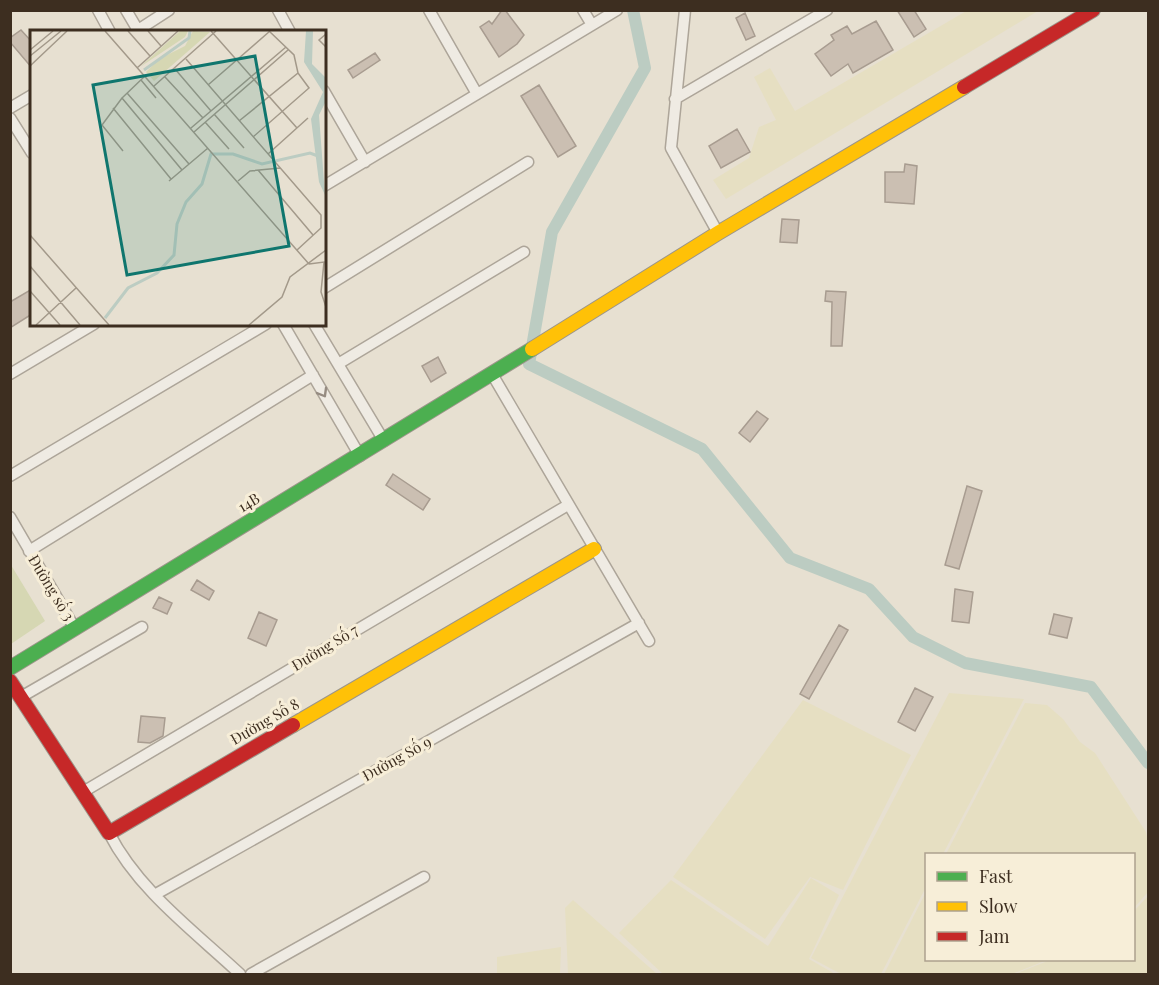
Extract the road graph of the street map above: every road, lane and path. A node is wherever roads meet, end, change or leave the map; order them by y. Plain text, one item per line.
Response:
1 (98, 10) edge
2 (126, 10) edge
3 (169, 10) edge
4 (278, 10) edge
5 (429, 10) edge
6 (583, 10) edge
7 (685, 10) edge
8 (827, 10) edge
9 (1093, 10) edge
10 (613, 13) edge
11 (592, 25) junction
12 (109, 30) edge
13 (136, 30) edge
14 (139, 30) edge
15 (289, 30) edge
16 (477, 94) junction
17 (326, 95) edge
18 (30, 96) edge
19 (675, 99) junction
20 (10, 108) edge
21 (10, 118) edge
22 (30, 150) edge
23 (364, 162) junction
24 (528, 162) dead end
25 (326, 185) edge
26 (718, 233) junction
27 (524, 252) dead end
28 (326, 287) edge
29 (91, 326) edge
30 (264, 326) edge
31 (284, 326) edge
32 (315, 326) edge
33 (338, 364) junction
34 (10, 374) edge
35 (492, 374) junction
36 (313, 375) junction
37 (384, 441) junction
38 (360, 456) junction
39 (10, 476) edge
40 (568, 505) junction
41 (10, 518) edge
42 (594, 549) junction
43 (29, 551) junction
44 (639, 623) junction
45 (74, 627) junction
46 (142, 627) dead end
47 (649, 641) dead end
48 (10, 668) edge
49 (10, 681) edge
50 (21, 697) junction
51 (83, 792) junction
52 (109, 832) junction
53 (424, 877) dead end
54 (156, 894) junction
55 (240, 975) edge
56 (251, 975) edge

1 - 12 street
2 - 13 street
3 - 14 street
4 - 15 street
5 - 16 street
6 - 11 street
7 - 19 street
8 - 19 street
9 - 26 street, 14B
10 - 11 street
11 - 16 street
16 - 23 street
17 - 23 street
18 - 20 street
19 - 26 street
21 - 22 street
23 - 25 street
24 - 28 street
26 - 35 street, 14B
27 - 33 street
29 - 34 street
30 - 39 street
31 - 36 street
32 - 33 street
33 - 37 street
35 - 37 street, 14B
35 - 40 street
36 -> 38 street
36 - 43 street
37 - 38 street, 14B
38 - 45 street, 14B
40 - 42 street
40 - 51 street, Đường Số 7
41 - 43 street, Đường số 3
42 - 44 street
42 - 52 street, Đường Số 8
43 - 45 street, Đường số 3
44 - 47 street
44 - 54 street, Đường Số 9
45 - 48 street, 14B
46 - 50 street
49 - 50 street
50 - 51 street
51 - 52 street
52 - 54 street
53 - 56 street
54 - 55 street

